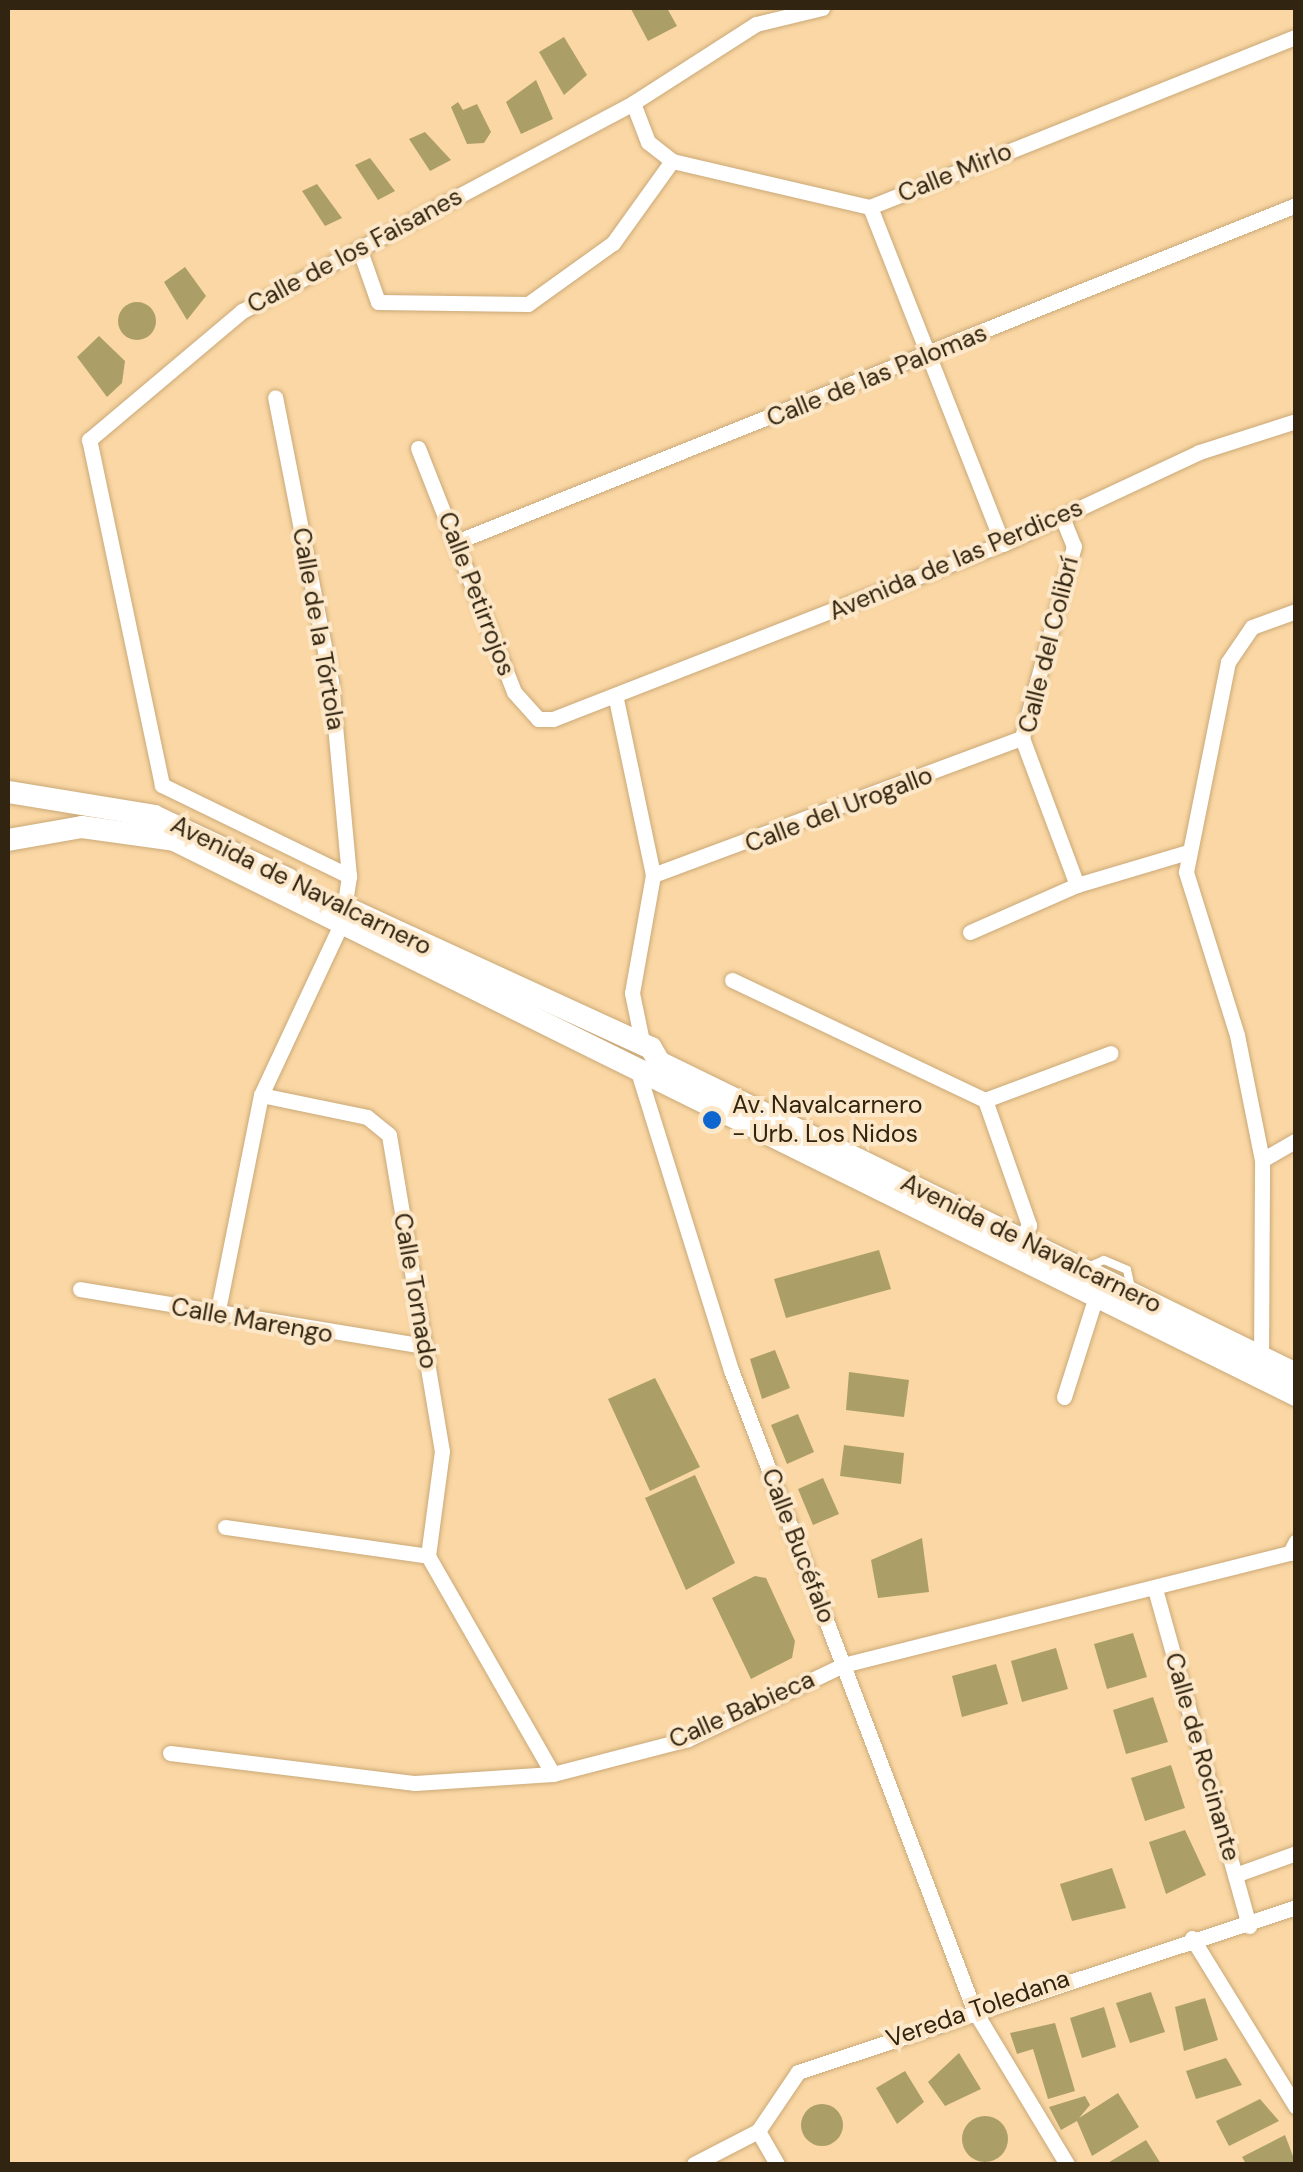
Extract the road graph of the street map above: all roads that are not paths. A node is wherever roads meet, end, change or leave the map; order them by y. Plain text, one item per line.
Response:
1 (822, 8) edge
2 (1296, 38) edge
3 (633, 103) junction
4 (672, 160) junction
5 (1296, 205) edge
6 (870, 207) junction
7 (359, 248) junction
8 (929, 357) junction
9 (275, 397) dead end
10 (1296, 421) edge
11 (418, 448) dead end
12 (1062, 518) junction
13 (456, 542) junction
14 (1003, 544) junction
15 (1296, 611) edge
16 (616, 698) junction
17 (554, 719) joint
18 (1022, 738) junction
19 (8, 792) edge
20 (8, 840) edge
21 (1188, 852) junction
22 (349, 876) junction
23 (653, 876) junction
24 (1077, 884) junction
25 (343, 915) junction
26 (970, 932) dead end
27 (732, 980) dead end
28 (1111, 1053) dead end
29 (642, 1063) junction
30 (261, 1095) junction
31 (985, 1100) junction
32 (1296, 1140) edge
33 (1262, 1160) junction
34 (1017, 1246) junction
35 (80, 1289) dead end
36 (1096, 1296) junction
37 (217, 1315) junction
38 (424, 1346) junction
39 (1261, 1366) junction
40 (1296, 1374) edge
41 (1296, 1395) edge
42 (1064, 1397) dead end
43 (226, 1527) dead end
44 (1294, 1551) edge
45 (428, 1556) junction
46 (1155, 1589) junction
47 (843, 1666) junction
48 (170, 1753) dead end
49 (554, 1774) junction
50 (1296, 1853) edge
51 (1236, 1875) junction
52 (1296, 1907) edge
53 (1249, 1926) junction
54 (1192, 1938) junction
55 (974, 2010) junction
56 (1296, 2107) edge
57 (758, 2131) junction
58 (694, 2164) edge
59 (777, 2164) edge
60 (1066, 2164) edge

1 - 3 street, Calle de los Faisanes
2 - 6 street, Calle Mirlo
3 - 4 street
3 - 7 street, Calle de los Faisanes
4 - 6 street, Calle Mirlo
4 - 7 street
5 - 8 street, Calle de las Palomas
6 - 8 street
7 - 22 street, Calle de los Faisanes
8 - 13 street, Calle de las Palomas
8 - 14 street
9 - 22 street, Calle de la Tórtola
10 - 12 street, Avenida de las Perdices
11 - 13 street, Calle Petirrojos
12 - 14 street, Avenida de las Perdices
12 - 18 street, Calle del Colibrí
13 - 17 street, Calle Petirrojos
14 - 16 street, Avenida de las Perdices
15 - 21 street
16 - 17 street, Avenida de las Perdices
16 - 23 street
18 - 23 street, Calle del Urogallo
18 - 24 street, Calle del Colibrí
19 - 25 street, Avenida de Navalcarnero
20 - 25 street, Avenida de Navalcarnero
21 - 24 street
21 - 33 street
22 - 25 street, Calle de la Tórtola
23 - 29 street
24 - 26 street
25 - 29 street, Avenida de Navalcarnero
25 - 30 street, Calle de la Tórtola
27 - 31 street
28 - 31 street
29 - 34 street, Avenida de Navalcarnero
29 - 47 street, Calle Bucéfalo
30 - 37 street
30 - 38 street, Calle Tornado
31 - 34 street
32 - 33 street
33 - 39 street
34 - 36 street, Avenida de Navalcarnero
34 - 39 street, Avenida de Navalcarnero
35 - 37 street, Calle Marengo
36 - 39 street, Avenida de Navalcarnero
36 - 42 street, Avenida de Navalcarnero
37 - 38 street, Calle Marengo
38 - 45 street, Calle Tornado
39 - 40 street, Avenida de Navalcarnero
39 - 41 street, Avenida de Navalcarnero
43 - 45 street
44 - 46 street, Calle Babieca
45 - 49 street
46 - 47 street, Calle Babieca
46 - 51 street, Calle de Rocinante
47 - 49 street, Calle Babieca
47 - 55 street, Calle Bucéfalo
48 - 49 street, Calle Babieca
50 - 51 street
51 - 53 street, Calle de Rocinante
52 - 53 street, Vereda Toledana
53 - 54 street, Vereda Toledana
54 - 55 street, Vereda Toledana
54 - 56 street
55 - 57 street, Vereda Toledana
55 - 60 street, Calle Bucéfalo
57 - 58 street, Vereda Toledana
57 - 59 street

